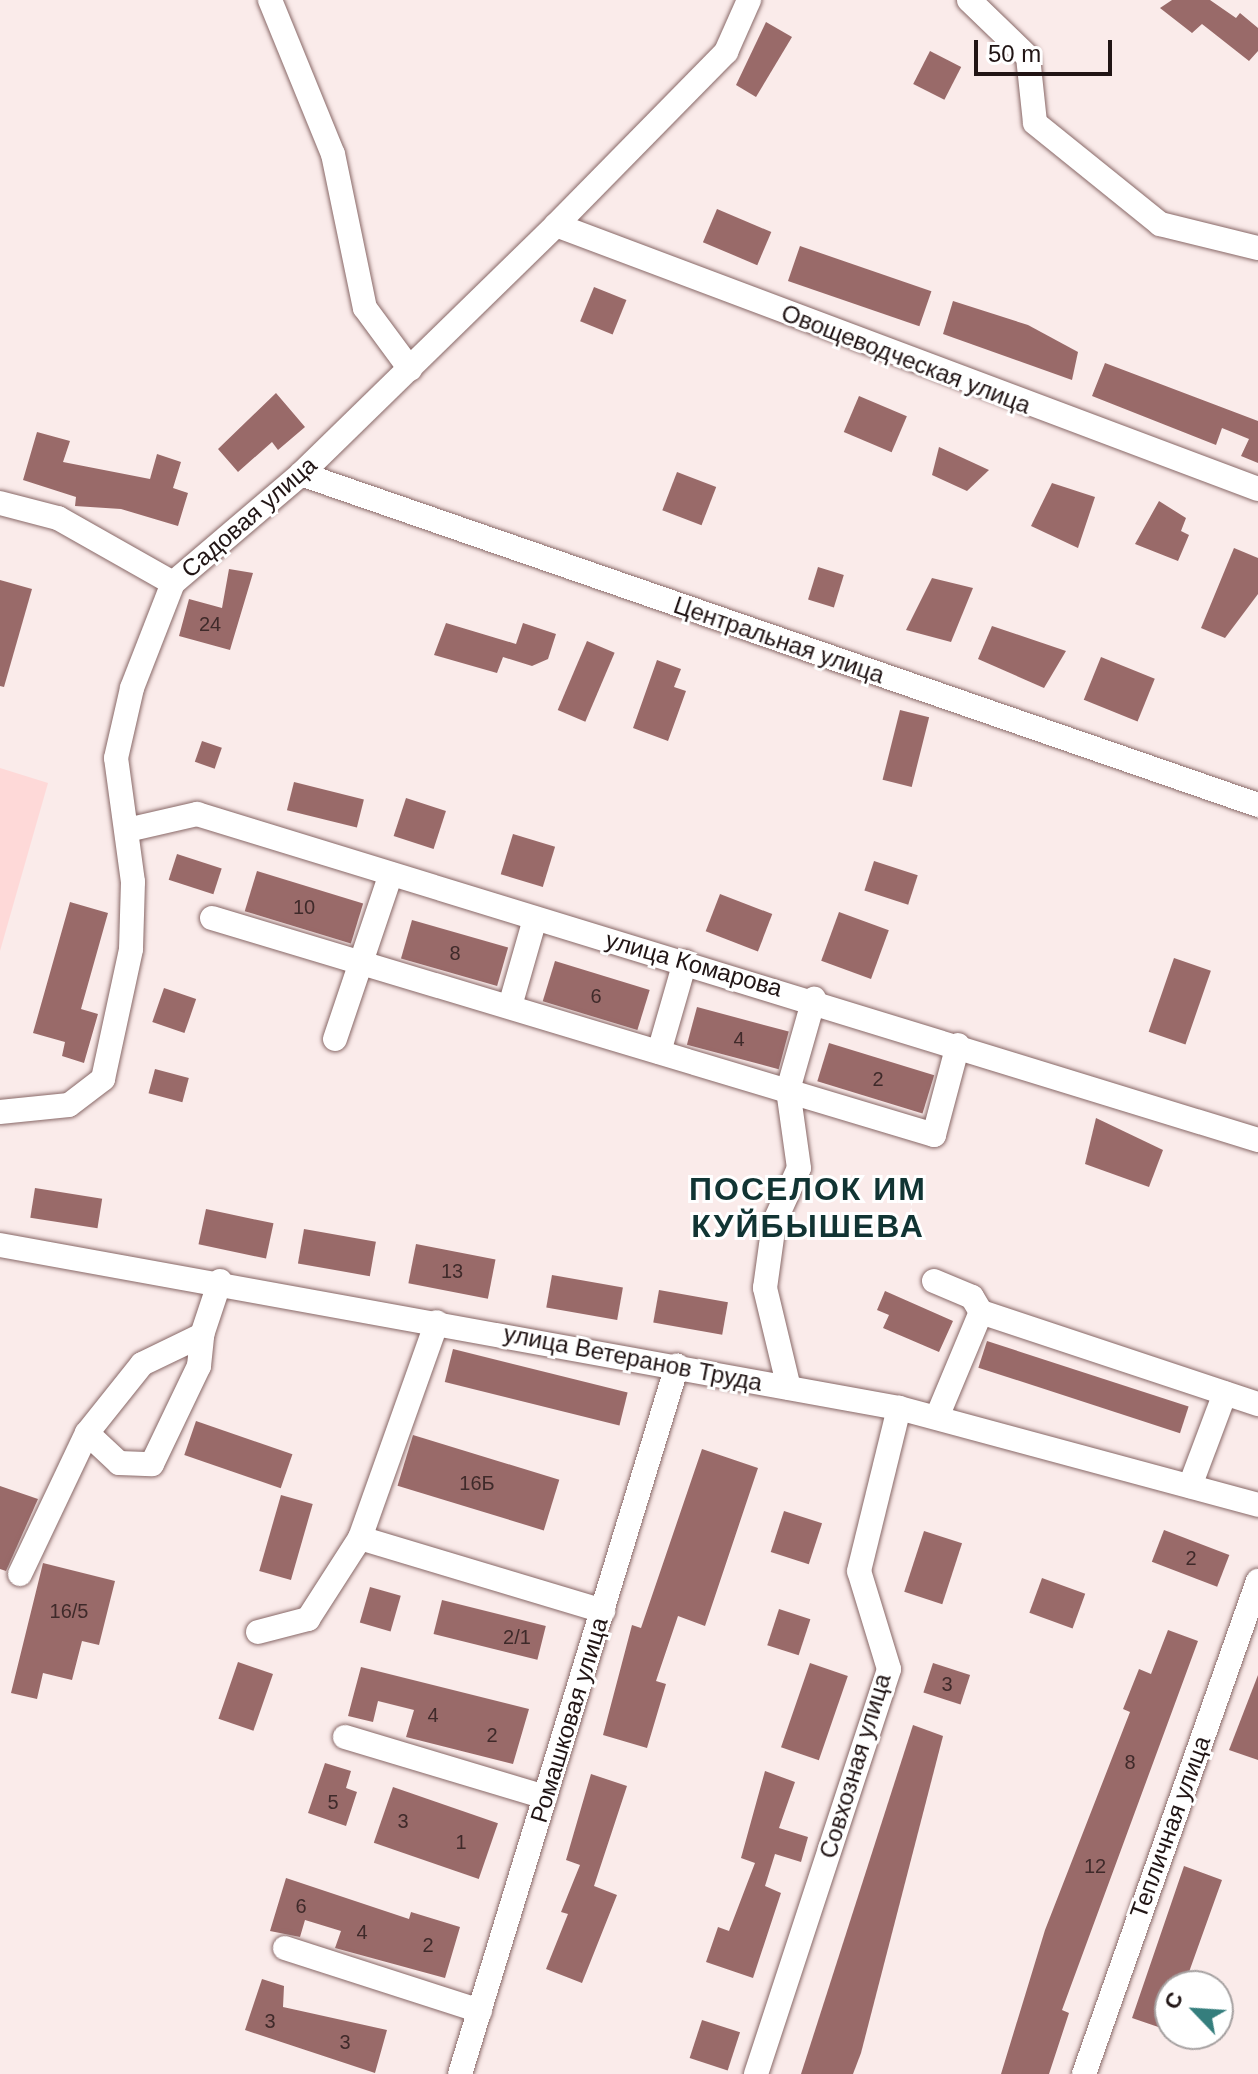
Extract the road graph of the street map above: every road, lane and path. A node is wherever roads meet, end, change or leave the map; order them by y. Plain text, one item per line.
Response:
1 (270, 0) edge
2 (749, 0) edge
3 (969, 0) edge
4 (556, 225) junction
5 (1258, 248) edge
6 (410, 369) junction
7 (301, 474) junction
8 (1258, 489) edge
9 (0, 503) edge
10 (173, 583) junction
11 (1258, 805) edge
12 (127, 830) junction
13 (391, 874) junction
14 (212, 918) dead end
15 (535, 919) junction
16 (685, 962) junction
17 (363, 964) junction
18 (814, 999) junction
19 (510, 1006) junction
20 (335, 1039) dead end
21 (958, 1045) junction
22 (659, 1052) junction
23 (788, 1090) junction
24 (0, 1112) edge
25 (1258, 1140) edge
26 (0, 1245) edge
27 (220, 1281) junction
28 (934, 1281) dead end
29 (981, 1312) junction
30 (437, 1322) junction
31 (202, 1335) junction
32 (677, 1366) junction
33 (789, 1388) junction
34 (1225, 1393) junction
35 (1258, 1404) edge
36 (899, 1408) junction
37 (937, 1417) junction
38 (87, 1433) junction
39 (1190, 1486) junction
40 (1258, 1505) edge
41 (360, 1538) junction
42 (20, 1574) dead end
43 (1258, 1581) edge
44 (603, 1611) junction
45 (258, 1632) dead end
46 (345, 1737) dead end
47 (545, 1797) junction
48 (285, 1948) dead end
49 (480, 2011) junction
50 (460, 2074) edge
51 (756, 2074) edge
52 (1084, 2074) edge

1 - 6 street
2 - 4 street, Садовая улица
3 - 5 street
4 - 6 street, Садовая улица
4 - 8 street, Овощеводческая улица
6 - 7 street, Садовая улица
7 - 10 street, Садовая улица
7 - 11 street, Центральная улица
9 - 10 street
10 - 12 street, Садовая улица
12 - 13 street, улица Комарова
12 - 24 street, Садовая улица
13 - 15 street, улица Комарова
13 - 17 street
14 - 17 street
15 - 16 street, улица Комарова
15 - 19 street
16 - 18 street, улица Комарова
16 - 22 street
17 - 19 street
17 - 20 street
18 - 21 street, улица Комарова
18 - 23 street
19 - 22 street
21 - 23 street
21 - 25 street, улица Комарова
22 - 23 street
23 - 33 street
26 - 27 street, улица Ветеранов Труда
27 - 30 street, улица Ветеранов Труда
27 - 31 street
28 - 29 street
29 - 34 street
29 - 37 street
30 - 32 street, улица Ветеранов Труда
30 - 41 street
31 - 38 street
31 - 38 street
32 - 33 street, улица Ветеранов Труда
32 - 44 street, Ромашковая улица
33 - 36 street, улица Ветеранов Труда
34 - 35 street
34 - 39 street
36 - 37 street, улица Ветеранов Труда
36 - 51 street, Совхозная улица
37 - 39 street, улица Ветеранов Труда
38 - 42 street
39 - 40 street, улица Ветеранов Труда
41 - 44 street
41 - 45 street
43 - 52 street, Тепличная улица
44 - 47 street, Ромашковая улица
46 - 47 street
47 - 49 street, Ромашковая улица
48 - 49 street
49 - 50 street, Ромашковая улица

